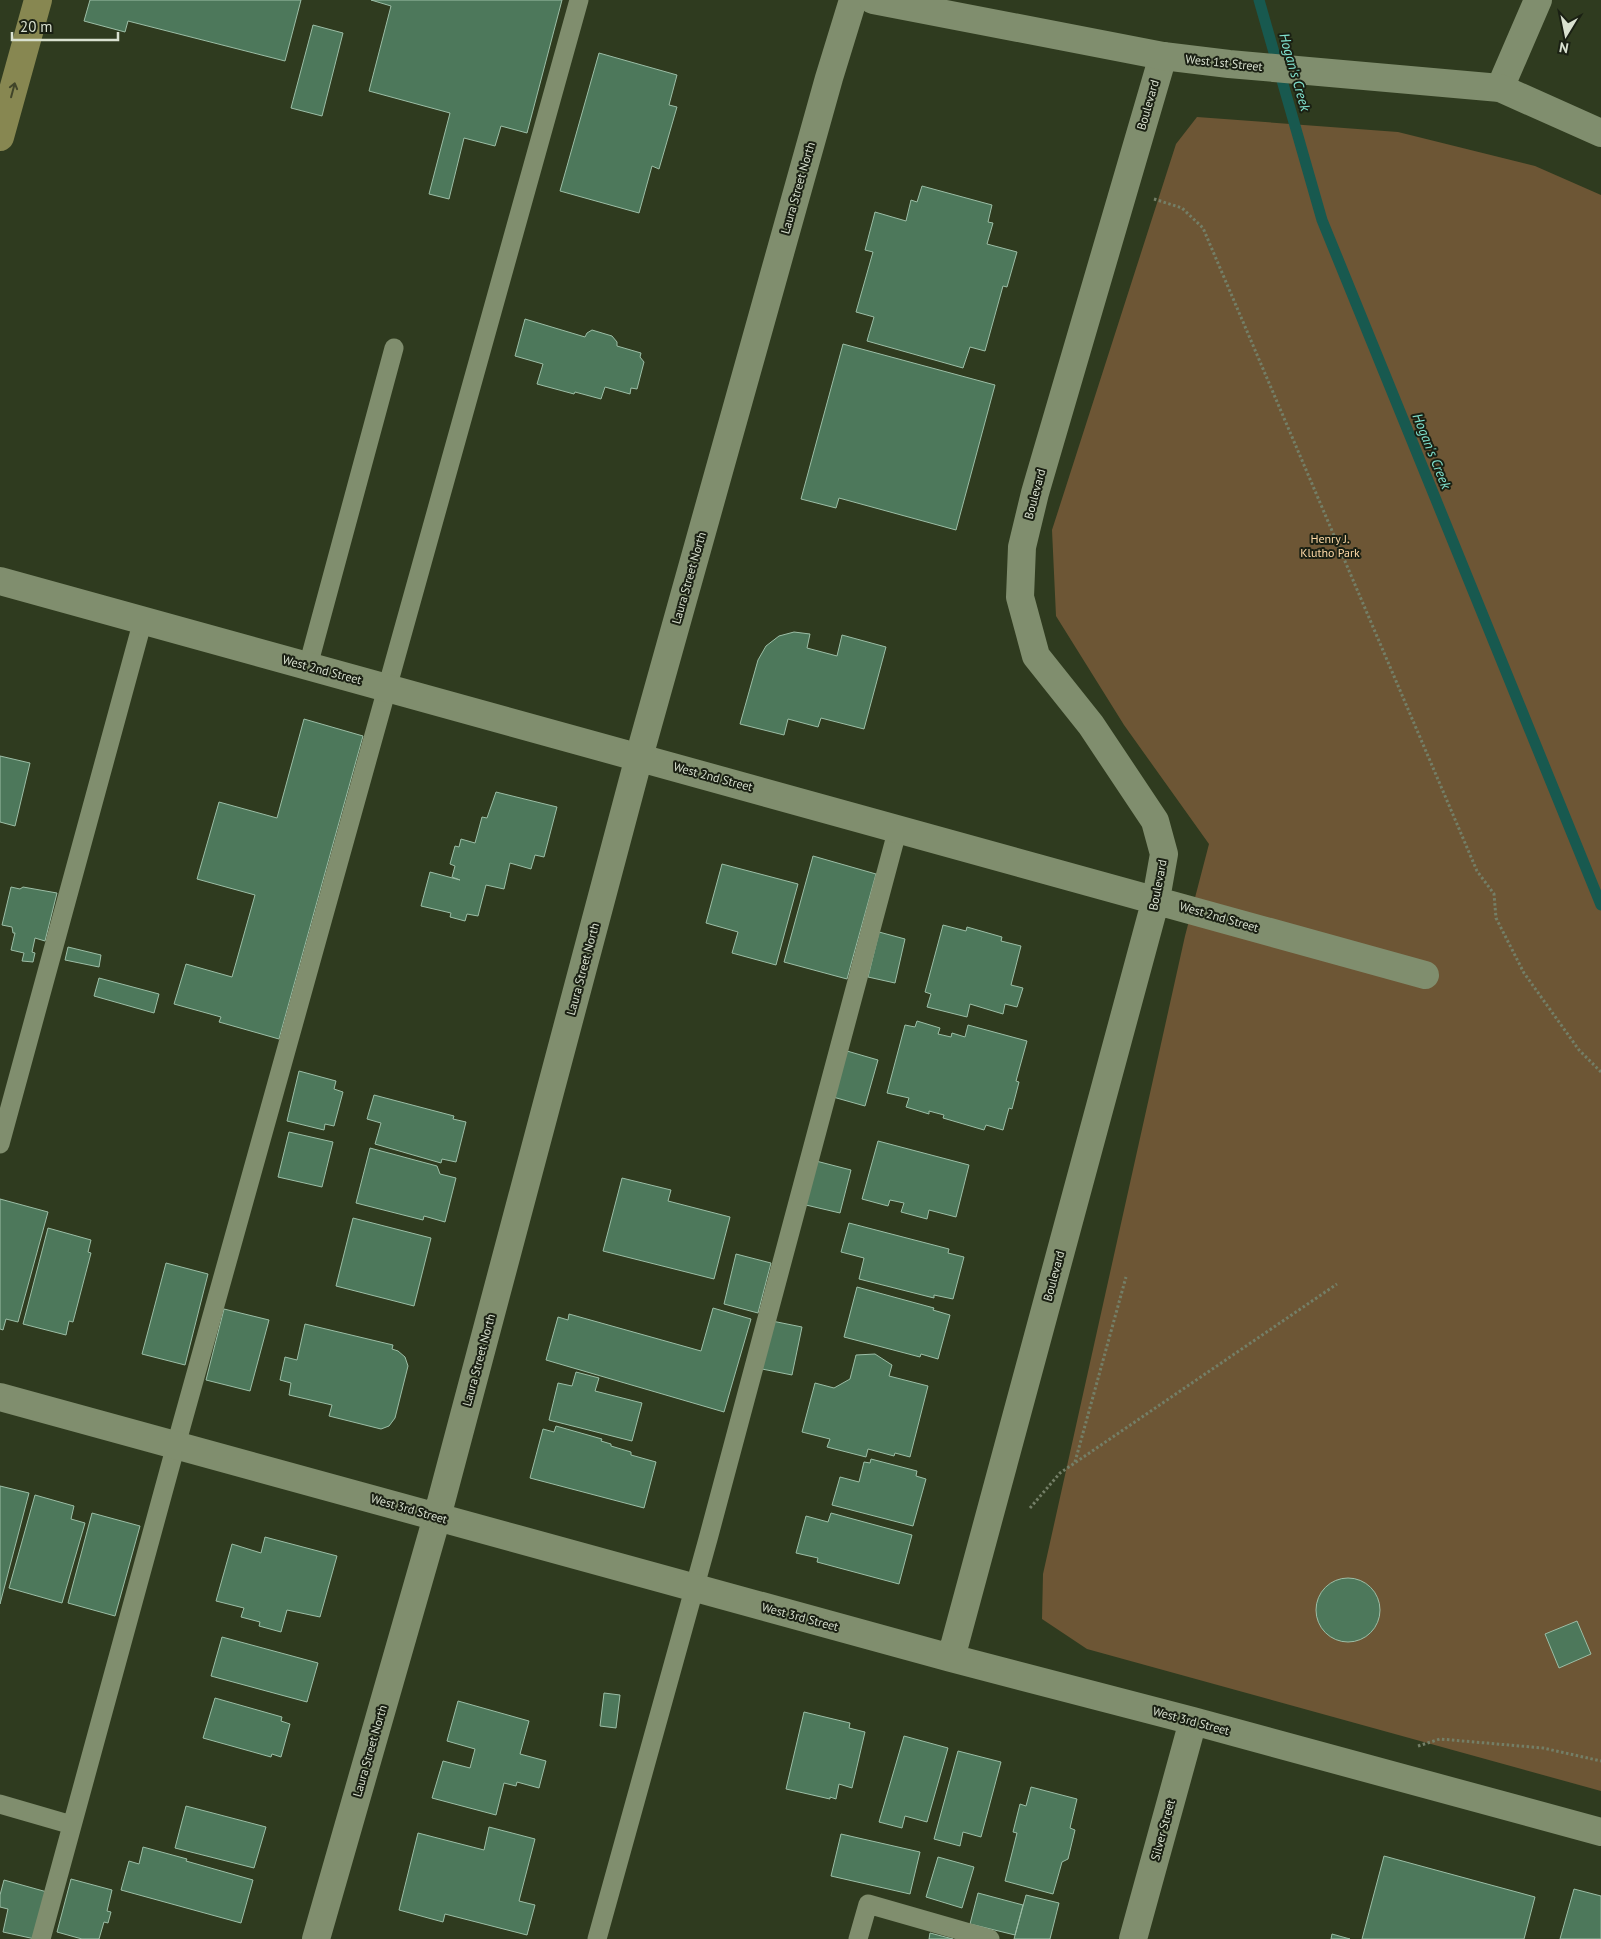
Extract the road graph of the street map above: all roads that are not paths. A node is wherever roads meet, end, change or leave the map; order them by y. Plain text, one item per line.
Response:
1 (38, 0) edge
2 (579, 0) edge
3 (852, 0) edge
4 (873, 0) edge
5 (1538, 0) edge
6 (1162, 56) junction
7 (1500, 88) junction
8 (1601, 133) edge
9 (0, 137) edge
10 (394, 348) dead end
11 (0, 580) edge
12 (143, 620) junction
13 (308, 666) junction
14 (388, 688) junction
15 (639, 758) junction
16 (898, 828) junction
17 (1156, 899) junction
18 (1425, 975) dead end
19 (0, 1144) edge
20 (0, 1397) edge
21 (176, 1445) junction
22 (437, 1517) junction
23 (695, 1588) junction
24 (951, 1658) junction
25 (1193, 1721) junction
26 (0, 1804) edge
27 (72, 1825) junction
28 (1601, 1832) edge
29 (41, 1939) edge
30 (316, 1939) edge
31 (597, 1939) edge
32 (858, 1939) edge
33 (990, 1939) edge
34 (1133, 1939) edge

9 -> 1 main road
2 - 14 lane
3 - 15 street, Laura Street North
4 - 6 street, West 1st Street
5 - 7 street
6 - 7 street, West 1st Street
6 - 17 street, Boulevard
7 - 8 street, West 1st Street
10 - 13 lane
11 - 12 street, West 2nd Street
12 - 13 street, West 2nd Street
12 - 19 lane
13 - 14 street, West 2nd Street
14 - 15 street, West 2nd Street
14 - 21 lane
15 - 16 street, West 2nd Street
15 - 22 street, Laura Street North
16 - 17 street, West 2nd Street
16 - 23 lane
17 - 18 street, West 2nd Street
17 - 24 street, Boulevard
20 - 21 street, West 3rd Street
21 - 22 street, West 3rd Street
21 - 27 lane
22 - 23 street, West 3rd Street
22 - 30 street, Laura Street North
23 - 24 street, West 3rd Street
23 - 31 lane
24 - 25 street, West 3rd Street
25 - 28 street, West 3rd Street
25 - 34 street, Silver Street
26 - 27 lane
27 - 29 lane
32 - 33 lane

